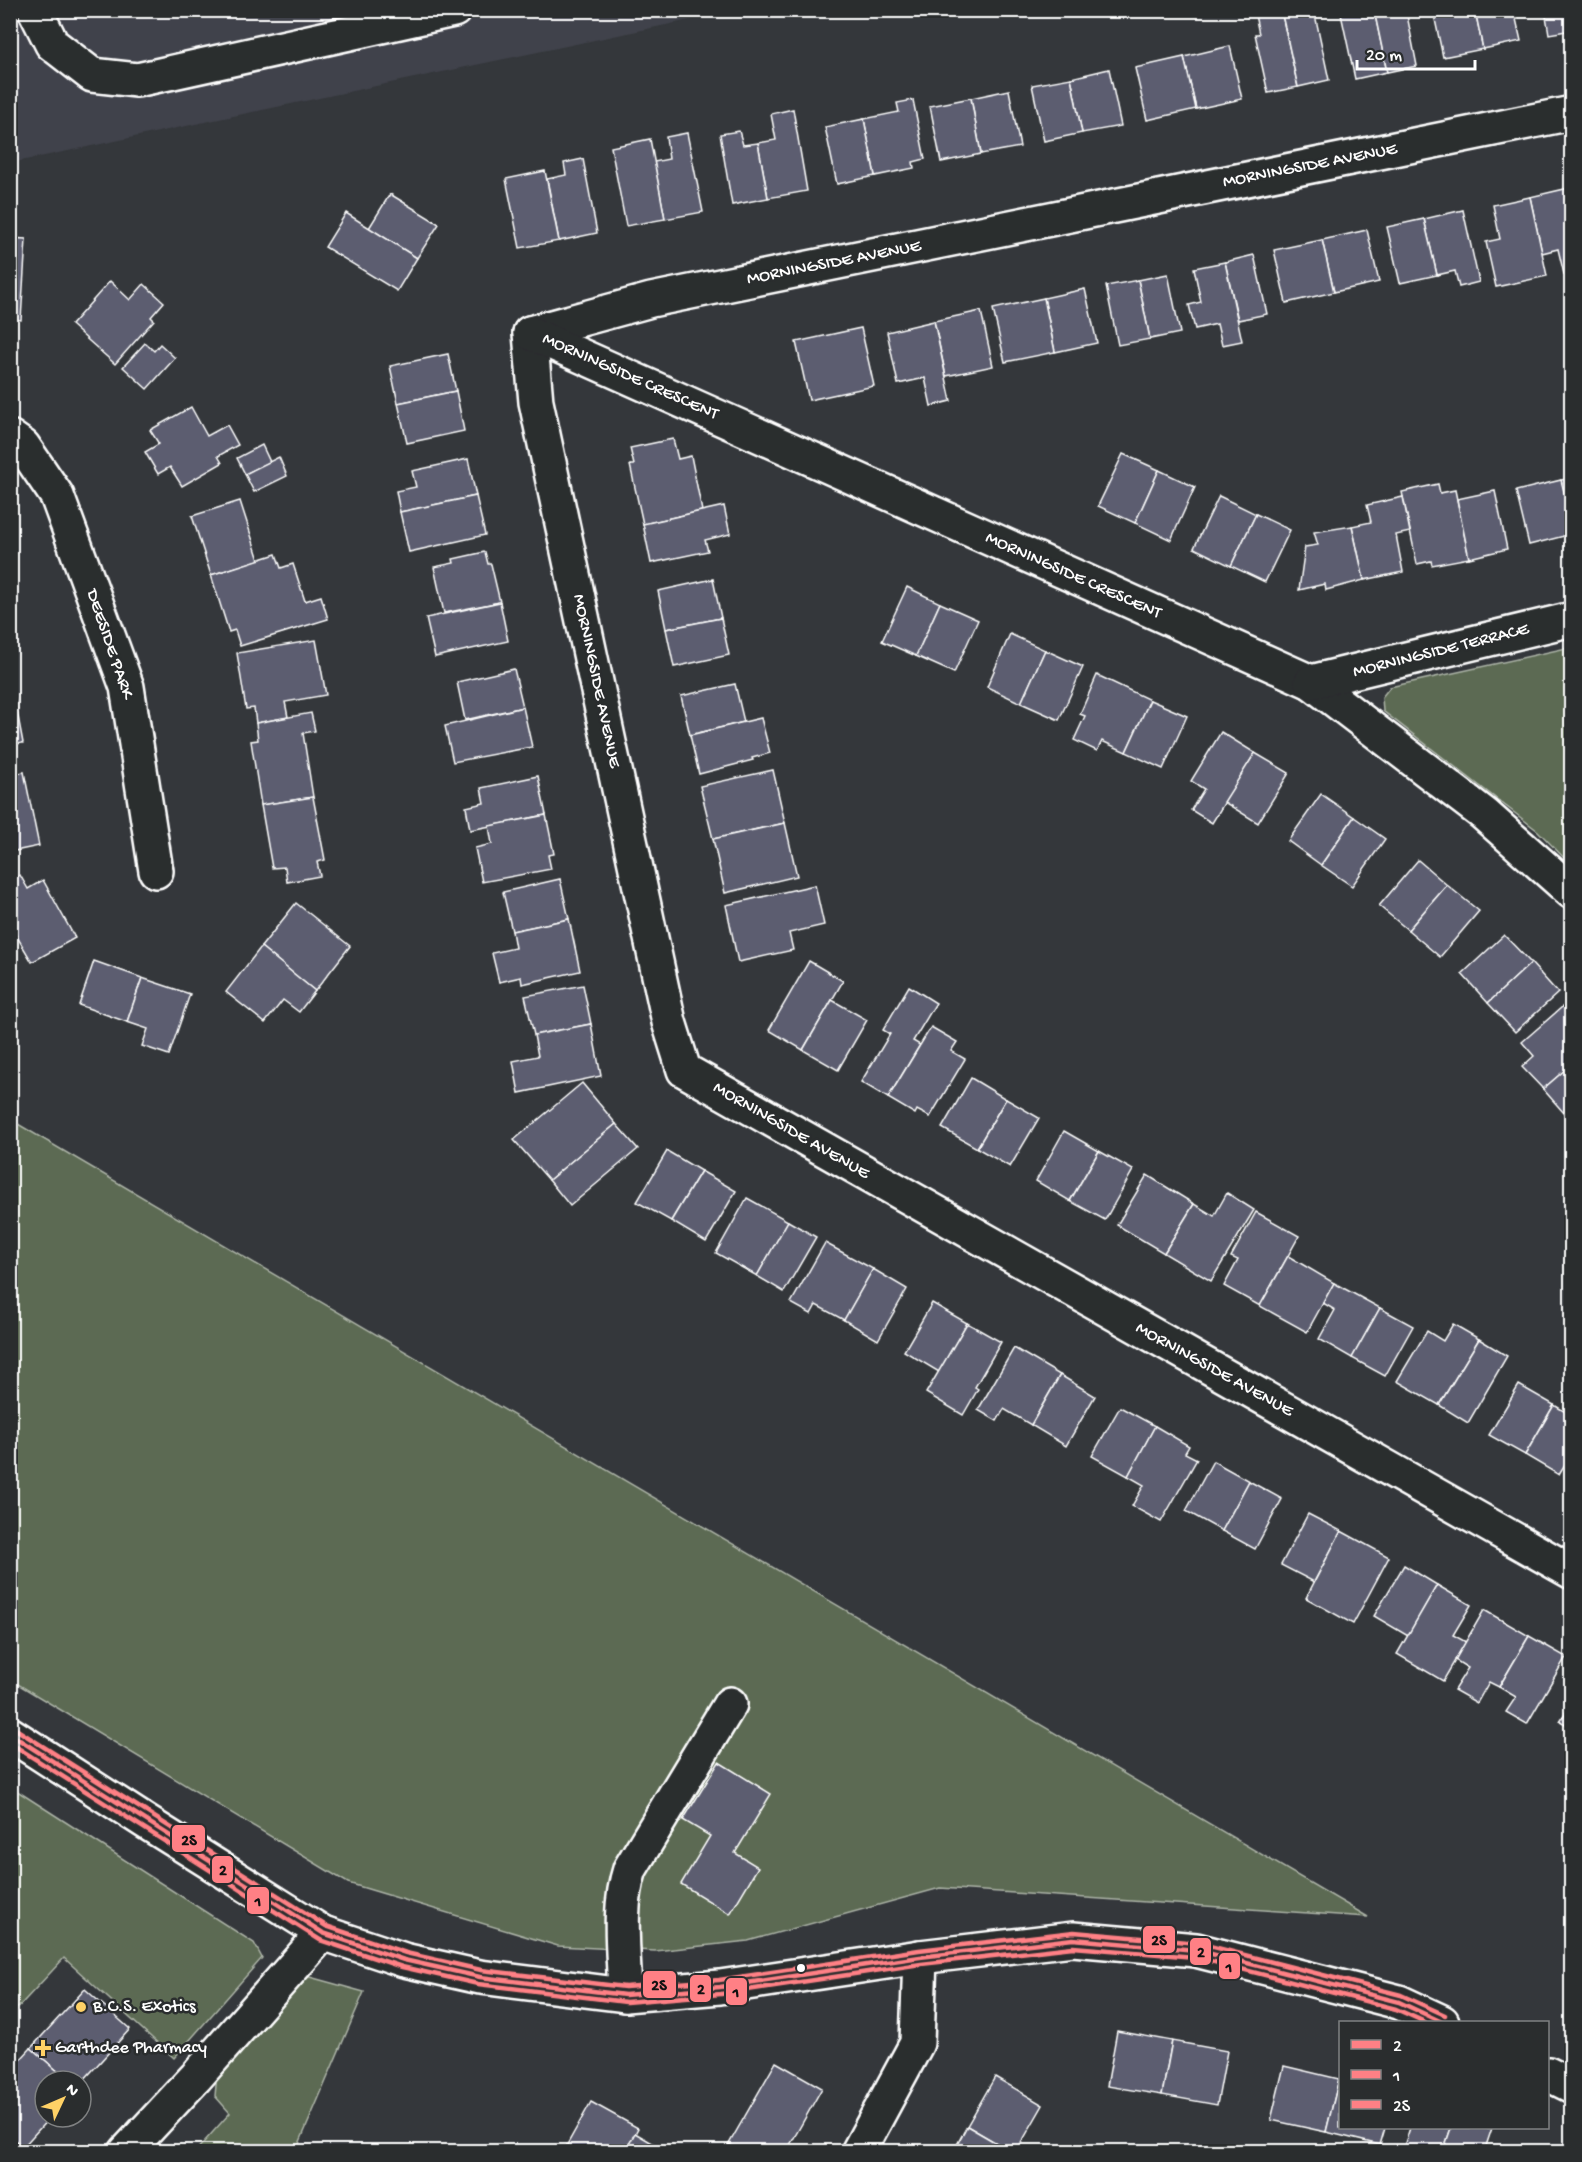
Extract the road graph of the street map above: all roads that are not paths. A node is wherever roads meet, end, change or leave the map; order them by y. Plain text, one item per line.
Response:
1 (35, 10) edge
2 (454, 10) edge
3 (1572, 113) edge
4 (530, 333) junction
5 (10, 437) edge
6 (1572, 619) edge
7 (1311, 682) junction
8 (156, 871) dead end
9 (1572, 892) edge
10 (1572, 1572) edge
11 (730, 1704) dead end
12 (10, 1734) edge
13 (323, 1933) junction
14 (920, 1957) junction
15 (625, 1995) junction
16 (1440, 2021) edge
17 (1549, 2074) edge
18 (1572, 2086) edge
19 (861, 2150) edge
20 (126, 2151) edge

1 - 2 street
3 - 4 street, MORNINGSIDE AVENUE
4 - 7 street, MORNINGSIDE CRESCENT
4 - 10 street, MORNINGSIDE AVENUE
5 - 8 street, DEESIDE PARK
6 - 7 street, MORNINGSIDE TERRACE
7 - 9 street, MORNINGSIDE CRESCENT
11 - 15 street
12 - 13 street
13 - 15 street
13 - 20 street
14 - 15 street
14 - 16 street
14 - 19 street
17 - 18 street

